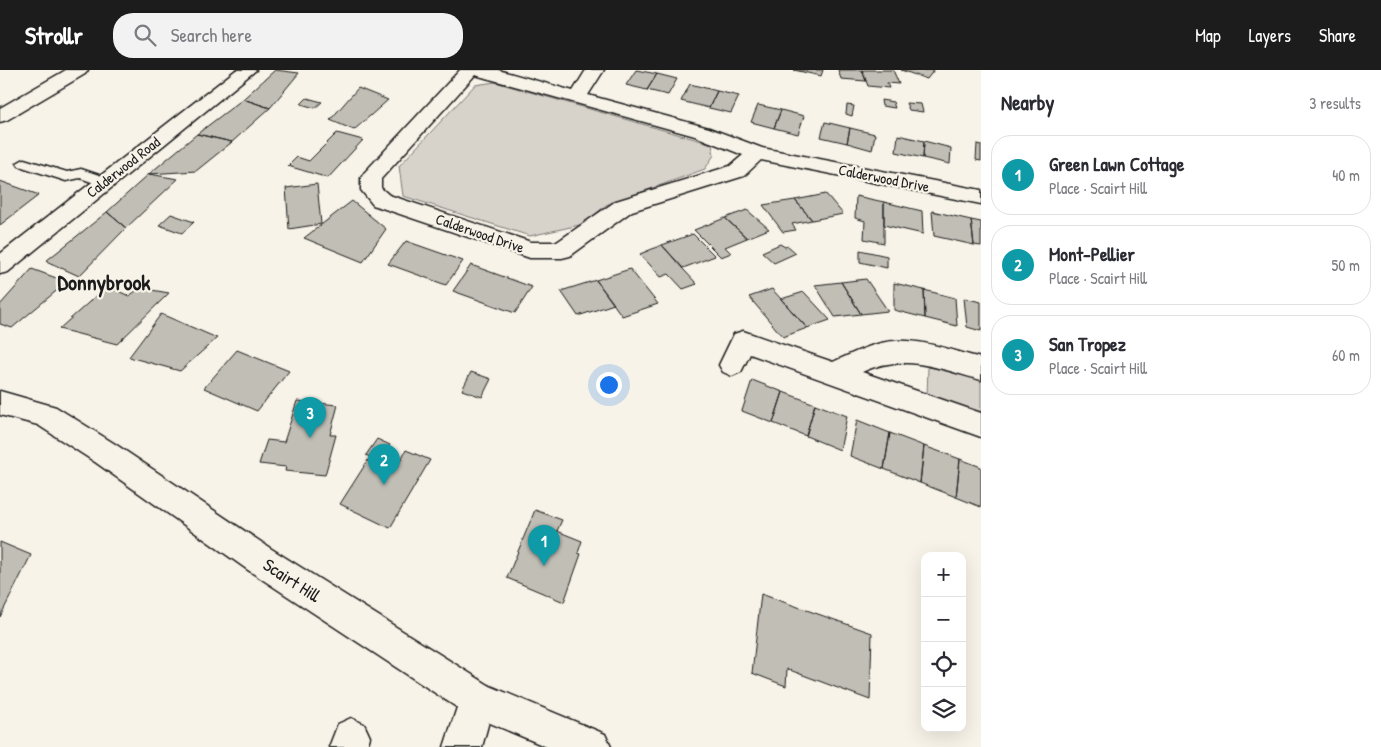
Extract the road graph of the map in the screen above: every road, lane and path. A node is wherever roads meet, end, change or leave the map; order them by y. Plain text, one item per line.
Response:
1 (79, 70) edge
2 (247, 70) edge
3 (470, 70) edge
4 (478, 70) edge
5 (595, 70) edge
6 (578, 96) junction
7 (0, 116) edge
8 (757, 153) junction
9 (24, 163) dead end
10 (106, 182) junction
11 (981, 197) edge
12 (0, 266) edge
13 (732, 365) dead end
14 (981, 369) edge
15 (835, 373) junction
16 (0, 403) edge
17 (981, 425) edge
18 (477, 699) junction
19 (462, 747) edge
20 (592, 747) edge

1 - 7 street
2 - 10 street, Calderwood Road
3 - 8 street, Calderwood Drive
4 - 6 street, Calderwood Drive
5 - 6 street
6 - 8 street, Calderwood Drive
8 - 11 street, Calderwood Drive
9 - 10 lane
10 - 12 street, Calderwood Road
13 - 15 street
14 - 15 street
15 - 17 street
16 - 18 street, Scairt Hill
18 - 19 street
18 - 20 street, Scairt Hill

